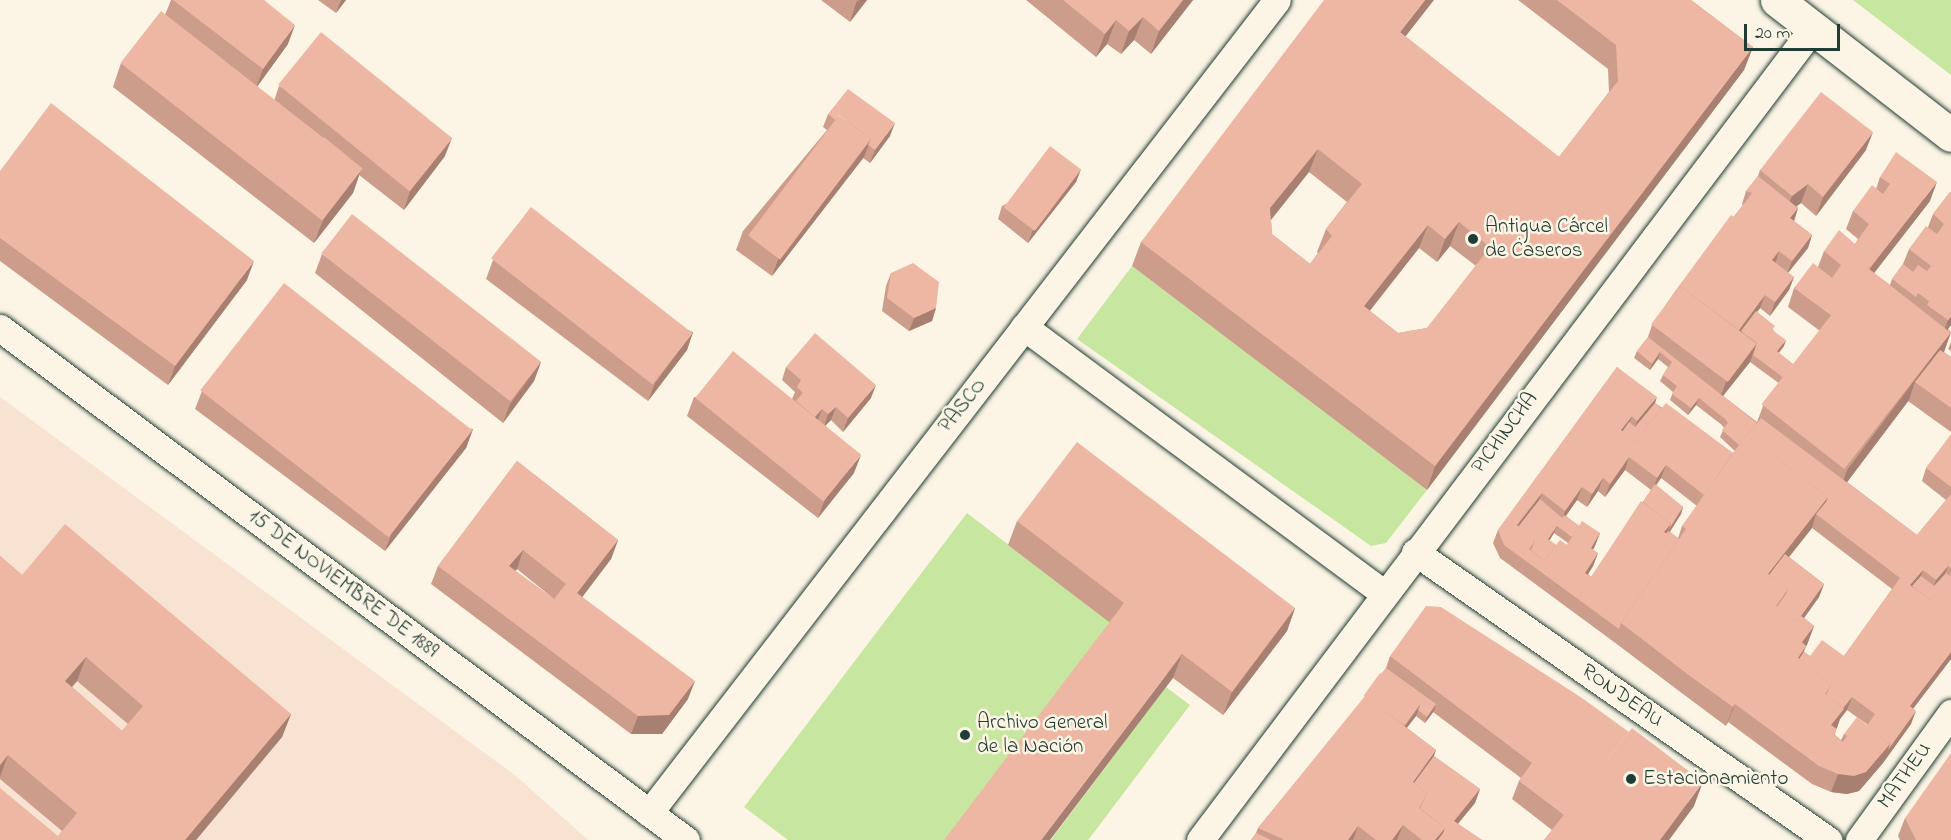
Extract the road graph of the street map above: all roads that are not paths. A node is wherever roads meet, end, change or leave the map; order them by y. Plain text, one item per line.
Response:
1 (1277, 0) edge
2 (1777, 0) edge
3 (1813, 28) junction
4 (1951, 135) edge
5 (1024, 327) junction
6 (0, 328) edge
7 (1415, 552) junction
8 (1384, 593) junction
9 (1951, 713) edge
10 (649, 813) junction
11 (686, 840) edge
12 (1200, 840) edge
13 (1828, 840) edge
14 (1859, 840) edge

1 - 5 street, PASCO
2 - 3 main road
3 - 4 main road
3 - 7 street, PICHINCHA
5 - 8 street
5 - 10 street, PASCO
6 - 10 street, 15 DE NOVIEMBRE DE 1889
7 - 8 street, PICHINCHA
7 - 13 street, RONDEAU
8 - 12 street, PICHINCHA
9 - 14 street, MATHEU
10 - 11 street, 15 DE NOVIEMBRE DE 1889

